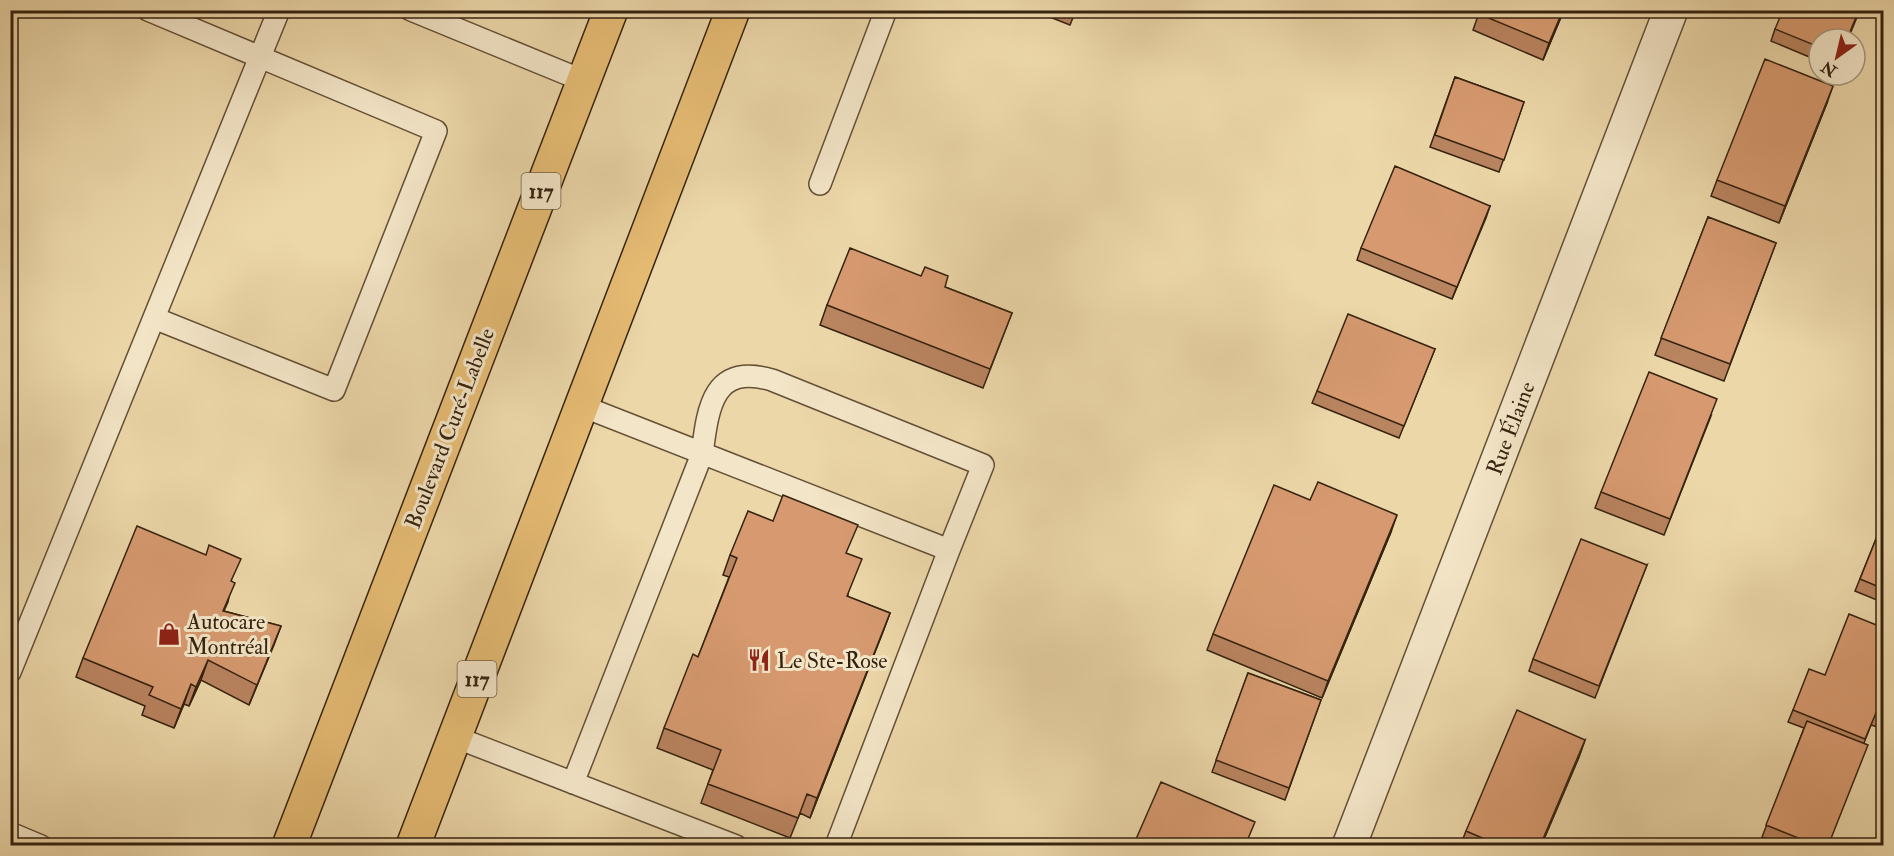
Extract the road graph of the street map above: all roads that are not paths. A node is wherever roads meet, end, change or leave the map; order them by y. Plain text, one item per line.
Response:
1 (148, 10) edge
2 (279, 10) edge
3 (411, 10) edge
4 (611, 10) edge
5 (733, 10) edge
6 (886, 10) edge
7 (1671, 10) edge
8 (261, 56) junction
9 (584, 81) junction
10 (820, 184) dead end
11 (154, 318) junction
12 (582, 406) junction
13 (702, 454) junction
14 (949, 550) junction
15 (10, 672) edge
16 (455, 737) junction
17 (573, 783) junction
18 (10, 833) edge
19 (41, 846) edge
20 (289, 846) edge
21 (413, 846) edge
22 (736, 846) edge
23 (836, 846) edge
24 (1349, 846) edge

1 - 8 lane
2 - 8 lane
3 - 9 lane
4 - 9 main road, Boulevard Curé-Labelle / 117
5 - 12 main road, 117
6 - 10 lane
7 - 24 street, Rue Élaine
8 - 11 lane
8 - 11 lane
9 - 20 main road, Boulevard Curé-Labelle / 117
11 - 15 lane
12 - 13 lane
12 - 16 main road, 117
13 - 14 lane
13 - 14 lane
13 - 17 lane
14 - 23 lane
16 - 17 lane
16 - 21 main road, 117
17 - 22 lane
18 - 19 lane

